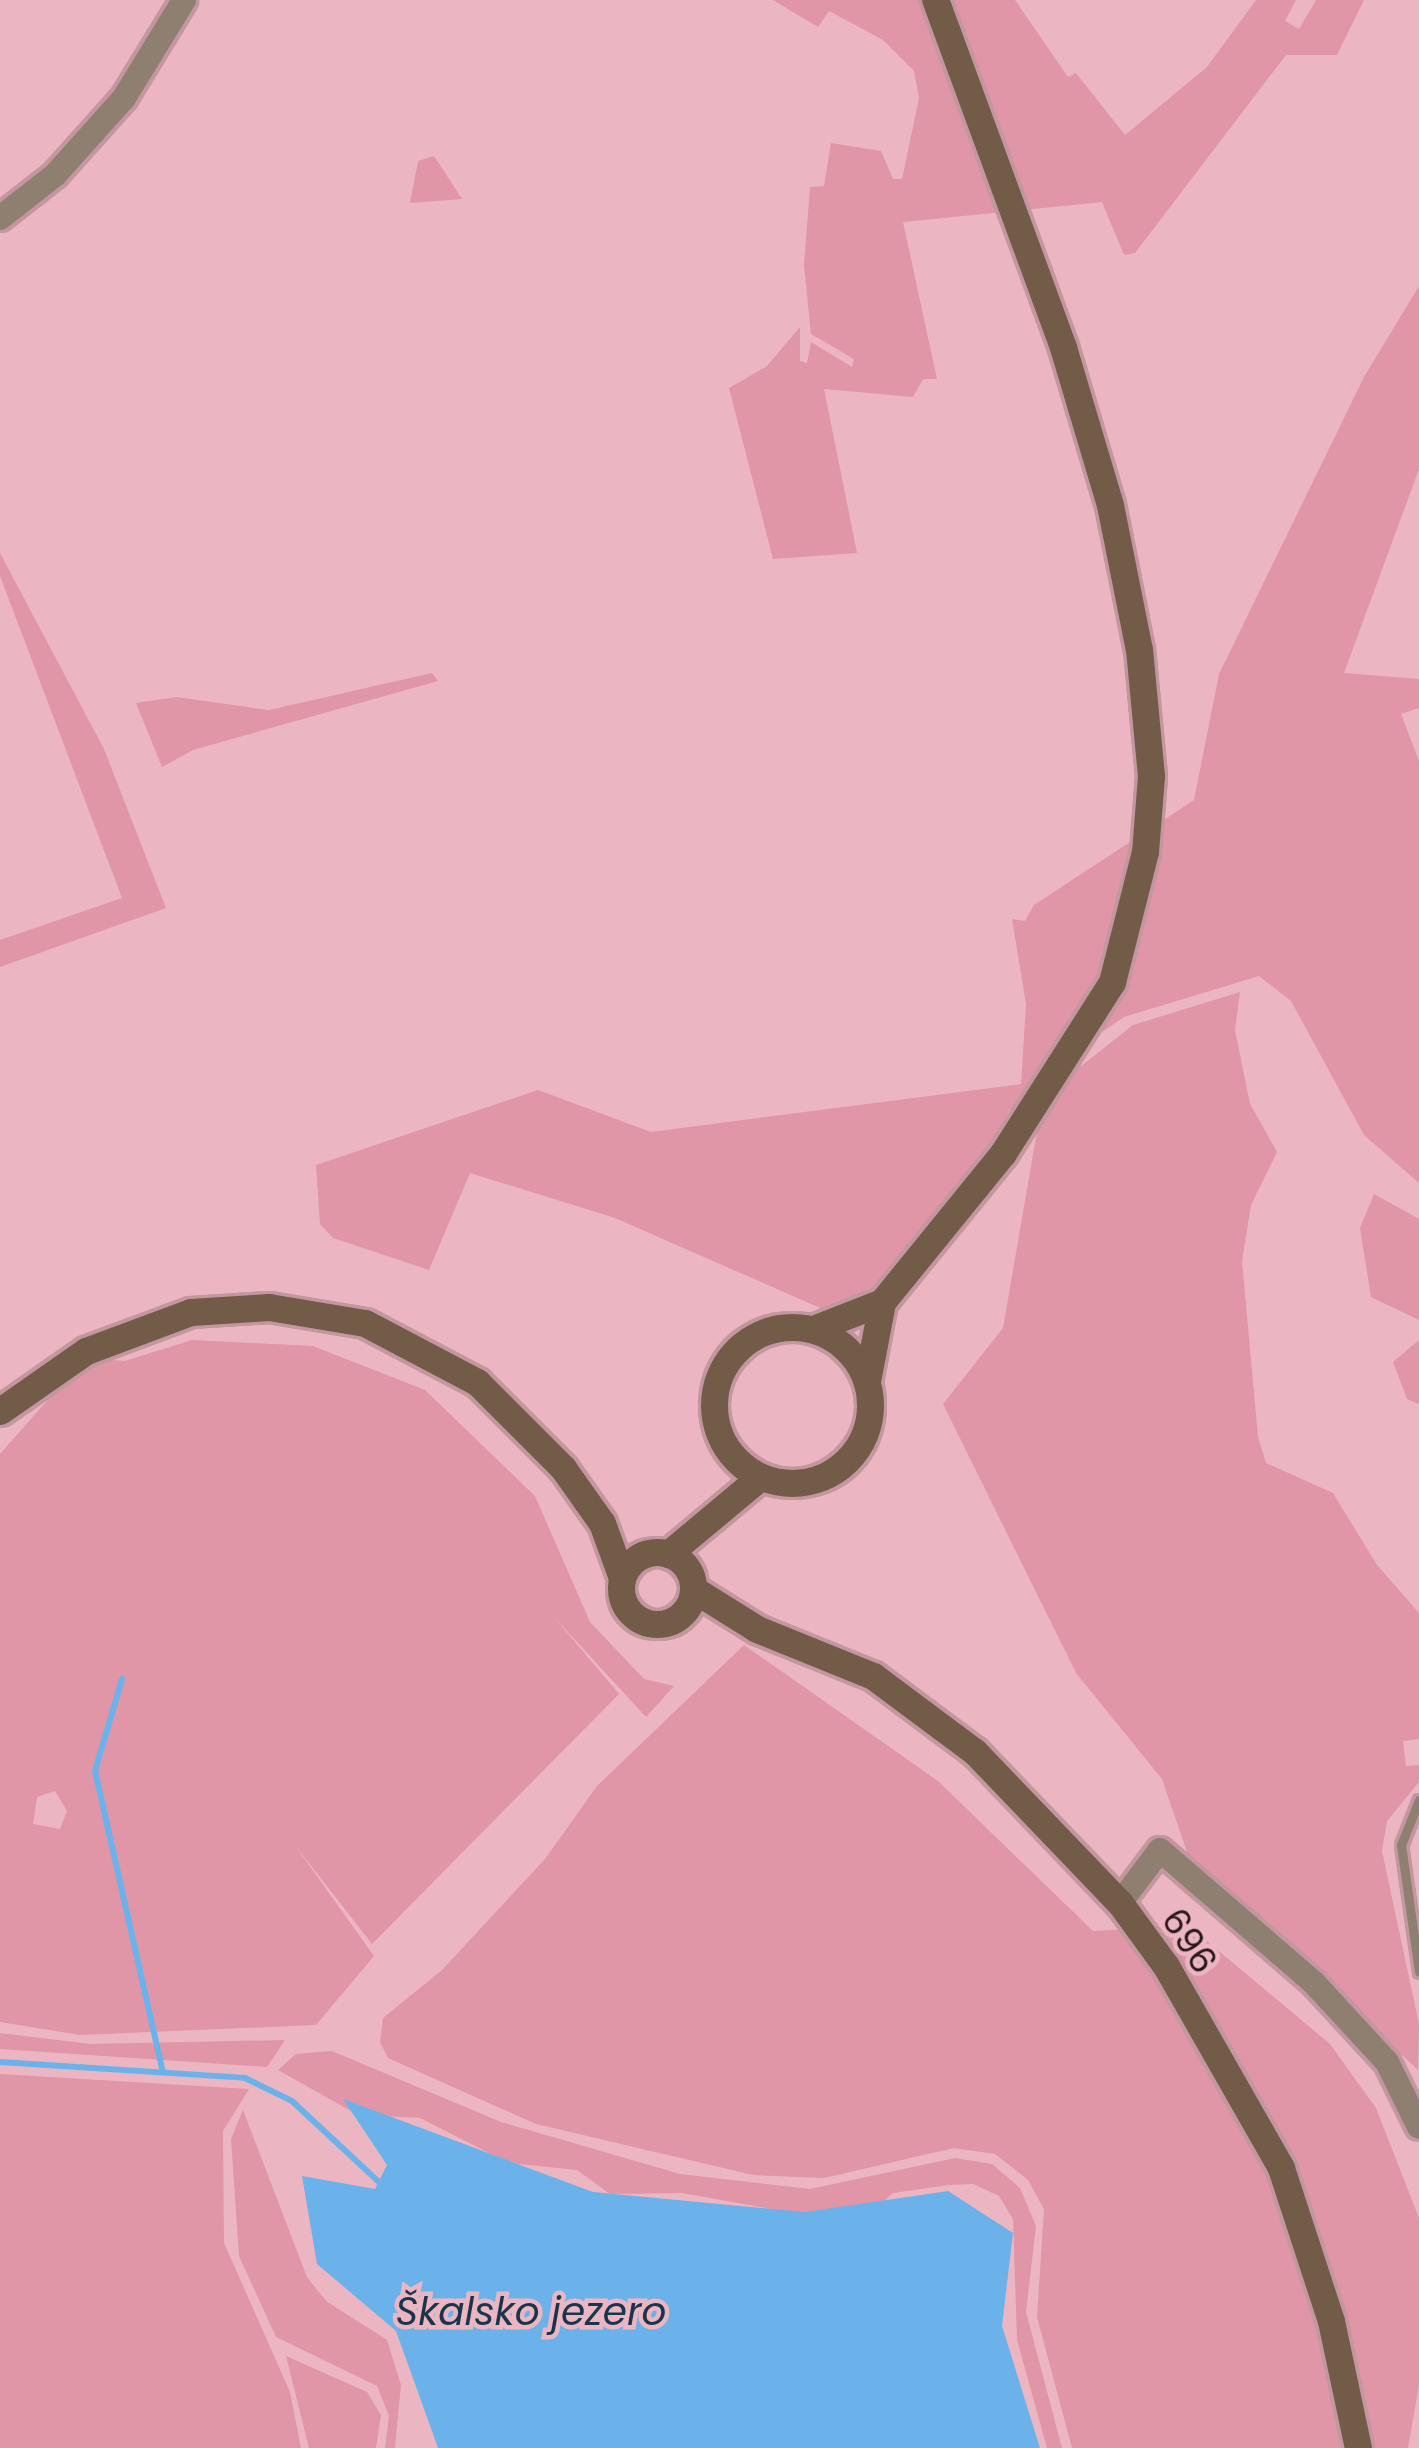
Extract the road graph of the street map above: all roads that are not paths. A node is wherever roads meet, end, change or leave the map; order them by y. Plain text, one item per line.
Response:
1 (184, 0) edge
2 (934, 0) edge
3 (0, 218) edge
4 (881, 1302) junction
5 (813, 1329) junction
6 (867, 1381) junction
7 (0, 1411) edge
8 (722, 1442) junction
9 (760, 1477) junction
10 (730, 1498) junction
11 (602, 1522) junction
12 (676, 1565) junction
13 (622, 1578) junction
14 (675, 1620) junction
15 (757, 1629) junction
16 (1419, 1800) edge
17 (1120, 1903) junction
18 (1419, 1972) edge
19 (1419, 2127) edge
20 (1358, 2448) edge

1 - 3 street
2 - 4 main road
4 - 5 main road
4 - 6 main road
5 - 6 main road
5 - 8 main road
6 - 9 main road
7 - 11 main road, 696 / 696
8 - 9 main road
8 - 10 main road
9 - 10 main road
10 - 12 main road
11 - 12 main road, 696 / 696
11 - 13 main road, 696 / 696
12 - 13 main road
12 - 14 main road
12 - 15 main road, 696 / 696
13 - 14 main road, 696 / 696
14 - 15 main road, 696 / 696
15 - 17 main road, 696 / 696
16 - 18 lane
17 - 19 street
17 - 20 main road, 696 / 696

